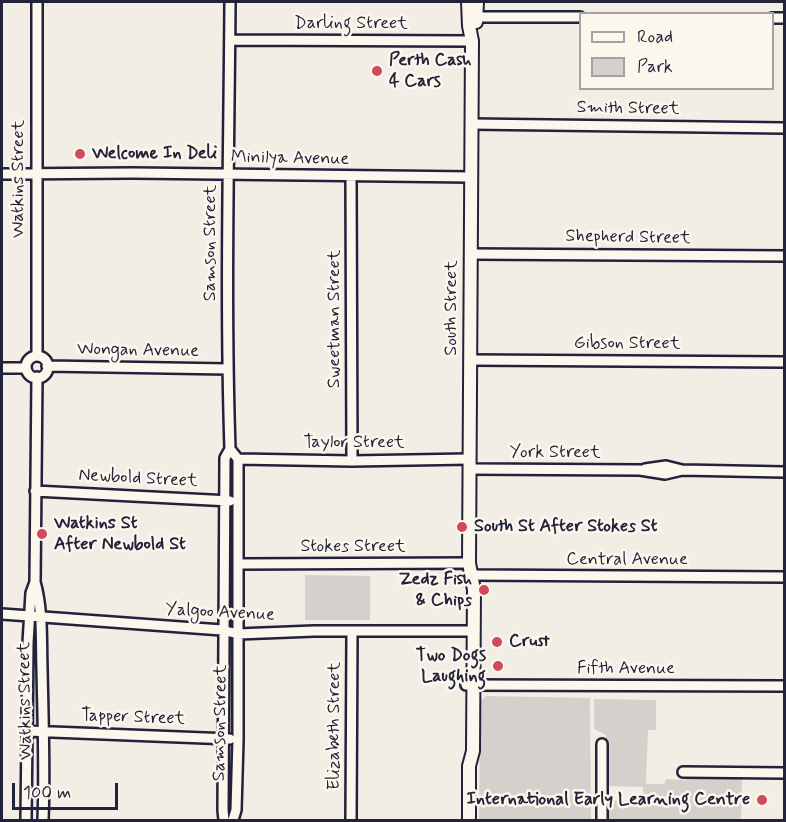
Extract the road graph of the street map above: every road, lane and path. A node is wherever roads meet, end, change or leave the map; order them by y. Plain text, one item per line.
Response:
1 (36, 2) edge
2 (230, 2) edge
3 (468, 2) edge
4 (477, 2) edge
5 (472, 17) junction
6 (579, 17) edge
7 (230, 40) junction
8 (472, 41) junction
9 (471, 124) junction
10 (784, 128) edge
11 (2, 174) edge
12 (36, 174) junction
13 (227, 175) junction
14 (351, 177) junction
15 (471, 177) junction
16 (470, 254) junction
17 (784, 256) edge
18 (37, 356) junction
19 (470, 360) junction
20 (784, 362) edge
21 (47, 366) junction
22 (2, 368) edge
23 (26, 368) junction
24 (228, 369) junction
25 (37, 377) junction
26 (231, 448) junction
27 (238, 459) junction
28 (352, 461) junction
29 (469, 464) junction
30 (784, 472) edge
31 (35, 490) junction
32 (224, 501) junction
33 (238, 501) junction
34 (238, 564) junction
35 (469, 569) junction
36 (784, 577) edge
37 (35, 582) junction
38 (2, 615) edge
39 (30, 617) junction
40 (40, 618) junction
41 (222, 630) junction
42 (352, 632) junction
43 (470, 632) junction
44 (238, 634) junction
45 (470, 685) junction
46 (784, 686) edge
47 (27, 731) junction
48 (44, 731) junction
49 (224, 738) junction
50 (238, 740) junction
51 (602, 744) dead end
52 (683, 772) dead end
53 (784, 773) edge
54 (26, 820) edge
55 (43, 820) edge
56 (224, 820) edge
57 (233, 820) edge
58 (351, 820) edge
59 (469, 820) edge
60 (602, 820) edge

1 - 12 street, Watkins Street
2 - 7 street, Samson Street
3 - 5 main road, South Street
4 - 5 main road, South Street
5 - 6 street
5 - 8 main road, South Street
7 - 8 street, Darling Street
7 - 13 street, Samson Street
8 - 9 main road, South Street
9 - 10 street, Smith Street
9 - 15 main road, South Street
11 - 12 street, Minilya Avenue
12 - 13 street, Minilya Avenue
12 - 18 street, Watkins Street
13 - 14 street, Minilya Avenue
13 - 24 street, Samson Street
14 - 15 street, Minilya Avenue
14 - 28 street, Sweetman Street
15 - 16 main road, South Street
16 - 17 street, Shepherd Street
16 - 19 main road, South Street
18 - 21 street
18 - 23 street
19 - 20 street, Gibson Street
19 - 29 main road, South Street
21 - 24 street, Wongan Avenue
21 - 25 street
22 - 23 street
23 - 25 street
24 - 26 street, Samson Street
25 - 31 street, Watkins Street
26 - 27 street
26 - 32 street, Samson Street
27 - 28 street, Taylor Street
27 - 33 street, Samson Street
28 - 29 street, Taylor Street
29 - 30 street, York Street
29 - 35 main road, South Street
31 - 32 street, Newbold Street
31 - 37 street, Watkins Street
32 - 33 street, Newbold Street
32 - 41 street, Samson Street
33 - 34 street, Samson Street
34 - 35 street, Stokes Street
34 - 44 street, Samson Street
35 - 36 street, Central Avenue
35 - 43 main road, South Street
37 - 39 street, Watkins Street
37 - 40 street, Watkins Street
38 - 39 street, Yalgoo Avenue
39 - 40 street, Yalgoo Avenue
39 - 47 street, Watkins Street
40 - 41 street, Yalgoo Avenue
40 - 48 street, Watkins Street
41 - 44 street, Yalgoo Avenue
41 - 49 street, Samson Street
42 - 43 street, Yalgoo Avenue
42 - 44 street, Yalgoo Avenue
42 - 58 street, Elizabeth Street
43 - 45 main road, South Street
44 - 50 street, Samson Street
45 - 46 street, Fifth Avenue
45 - 59 main road, South Street
47 - 48 street, Tapper Street
47 - 54 street, Watkins Street
48 - 49 street, Tapper Street
48 - 55 street, Watkins Street
49 - 50 street, Tapper Street
49 - 56 street, Samson Street
50 - 57 street, Samson Street
51 - 60 street
52 - 53 street

